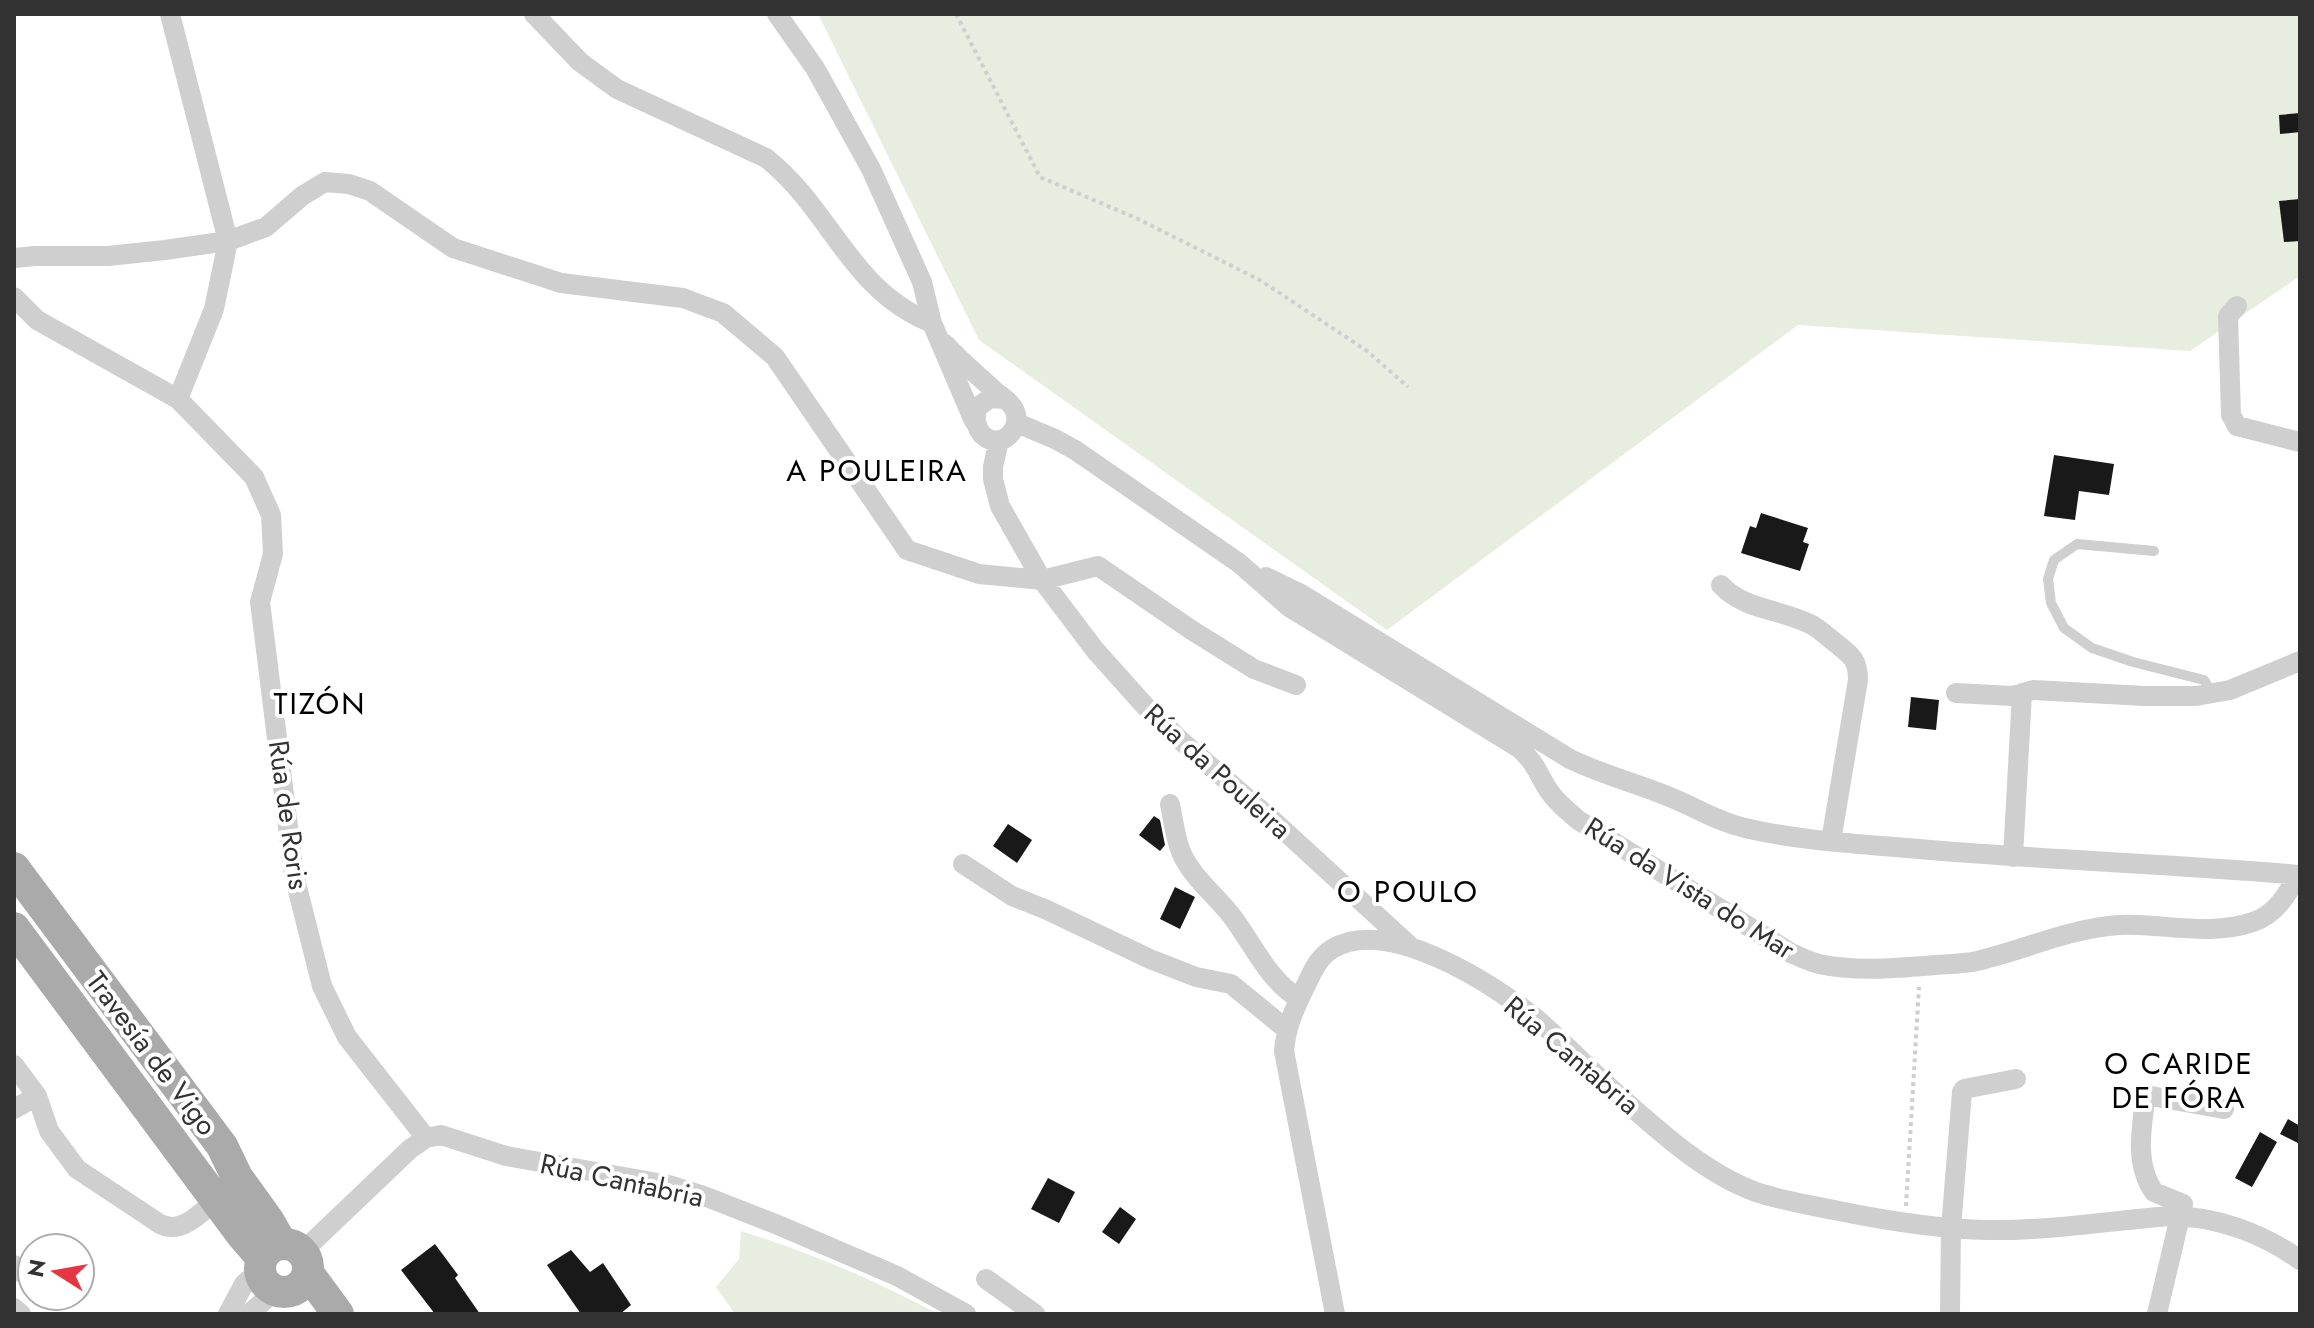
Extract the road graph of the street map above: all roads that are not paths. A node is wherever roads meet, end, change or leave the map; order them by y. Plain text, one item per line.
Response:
1 (170, 14) edge
2 (534, 14) edge
3 (777, 14) edge
4 (228, 241) junction
5 (14, 258) edge
6 (14, 297) edge
7 (2237, 306) dead end
8 (936, 331) junction
9 (178, 399) junction
10 (1004, 399) junction
11 (974, 421) junction
12 (1017, 423) junction
13 (999, 440) junction
14 (2300, 442) edge
15 (2154, 551) dead end
16 (1239, 563) junction
17 (1042, 580) junction
18 (1721, 585) dead end
19 (2300, 661) edge
20 (1296, 685) dead end
21 (1956, 693) dead end
22 (2022, 693) junction
23 (2212, 693) junction
24 (1549, 746) junction
25 (1547, 788) junction
26 (1170, 804) dead end
27 (1831, 841) junction
28 (2013, 857) junction
29 (963, 864) dead end
30 (14, 868) edge
31 (2299, 875) edge
32 (14, 928) edge
33 (1410, 946) junction
34 (1299, 999) junction
35 (1286, 1029) junction
36 (14, 1065) edge
37 (2016, 1079) dead end
38 (37, 1096) junction
39 (14, 1109) edge
40 (2224, 1109) dead end
41 (426, 1138) junction
42 (216, 1200) junction
43 (2181, 1216) junction
44 (1951, 1228) junction
45 (2300, 1260) edge
46 (286, 1274) edge
47 (986, 1279) dead end
48 (14, 1308) edge
49 (21, 1314) edge
50 (228, 1314) edge
51 (249, 1314) edge
52 (338, 1314) edge
53 (966, 1314) edge
54 (1035, 1314) edge
55 (1335, 1314) edge
56 (1950, 1314) edge
57 (2157, 1314) edge

1 - 4 street
2 - 8 street
3 - 8 street
4 - 5 street
4 - 9 street
4 - 17 street
6 - 9 street, Rúa de Roris
7 - 14 street
8 - 10 street
8 - 11 street
9 - 41 street, Rúa de Roris
10 - 11 street
10 - 12 street
11 - 13 street
12 - 13 street
12 - 16 street
13 - 17 street, Rúa da Pouleira
15 - 23 lane
16 - 24 street, Rúa da Vista do Mar
16 - 25 street, Rúa da Vista do Mar
17 - 20 street
17 - 33 street, Rúa da Pouleira
18 - 27 street
19 - 23 street
21 - 22 street
22 - 23 street
22 - 28 street
24 - 25 street
24 - 27 street, Rúa da Vista do Mar
25 - 31 street, Rúa da Vista do Mar
26 - 34 street
27 - 28 street, Rúa da Vista do Mar
28 - 31 street, Rúa da Vista do Mar
29 - 35 street
30 - 46 main road, Travesía de Vigo
32 - 42 main road, Travesía de Vigo
33 - 34 street, Rúa Cantabria
33 - 44 street, Rúa Cantabria
34 - 35 street, Rúa Cantabria
35 - 55 street, Rúa Cantabria
36 - 38 street
37 - 44 street
38 - 39 street
38 - 42 street
40 - 43 street
41 - 46 street
41 - 53 street, Rúa Cantabria
42 - 46 main road, Travesía de Vigo
43 - 44 street, Rúa Cantabria
43 - 45 street, Rúa Cantabria
43 - 57 street
44 - 56 street
46 - 50 street
46 - 51 street
46 - 52 main road, Travesía de Vigo
47 - 54 street
48 - 49 street

